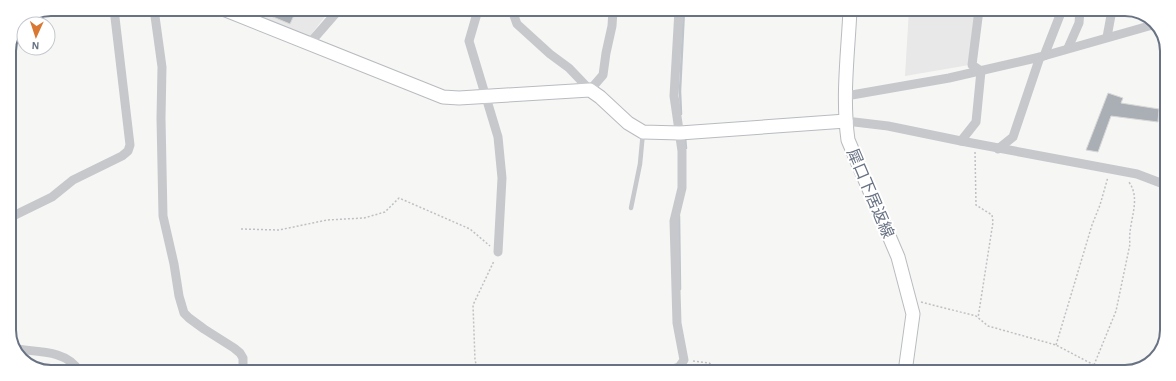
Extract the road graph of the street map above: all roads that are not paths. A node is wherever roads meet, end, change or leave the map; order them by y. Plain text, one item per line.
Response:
1 (115, 16) edge
2 (155, 16) edge
3 (240, 16) edge
4 (333, 16) edge
5 (476, 16) edge
6 (514, 16) edge
7 (613, 16) edge
8 (679, 16) edge
9 (850, 16) edge
10 (978, 16) edge
11 (1059, 16) edge
12 (1080, 16) edge
13 (1111, 16) edge
14 (1149, 26) edge
15 (1107, 37) junction
16 (309, 44) junction
17 (1068, 48) junction
18 (1042, 56) junction
19 (981, 70) junction
20 (590, 90) junction
21 (486, 95) junction
22 (846, 96) junction
23 (846, 121) junction
24 (643, 132) junction
25 (680, 133) junction
26 (961, 141) junction
27 (998, 148) junction
28 (1160, 183) edge
29 (631, 208) dead end
30 (16, 215) edge
31 (498, 252) road end
32 (23, 350) edge
33 (73, 365) edge
34 (243, 365) edge
35 (680, 365) edge
36 (906, 365) edge

1 - 30 street
2 - 34 street
3 - 16 street
4 - 16 street
5 - 21 street
6 - 20 street
7 - 20 street
8 - 25 street
9 - 22 street, 犀口下居返線
10 - 19 street
11 - 18 street
12 - 17 street
13 - 15 street
14 - 15 street
15 - 17 street
16 - 21 street
17 - 18 street
18 - 19 street
18 - 27 street
19 - 22 street
19 - 26 street
20 - 21 street
20 - 24 street
21 - 31 street
22 - 23 street, 犀口下居返線
23 - 25 street
23 - 26 street
23 - 36 street, 犀口下居返線
24 - 25 street
24 - 29 lane
25 - 35 street
26 - 27 street
27 - 28 street
32 - 33 street

